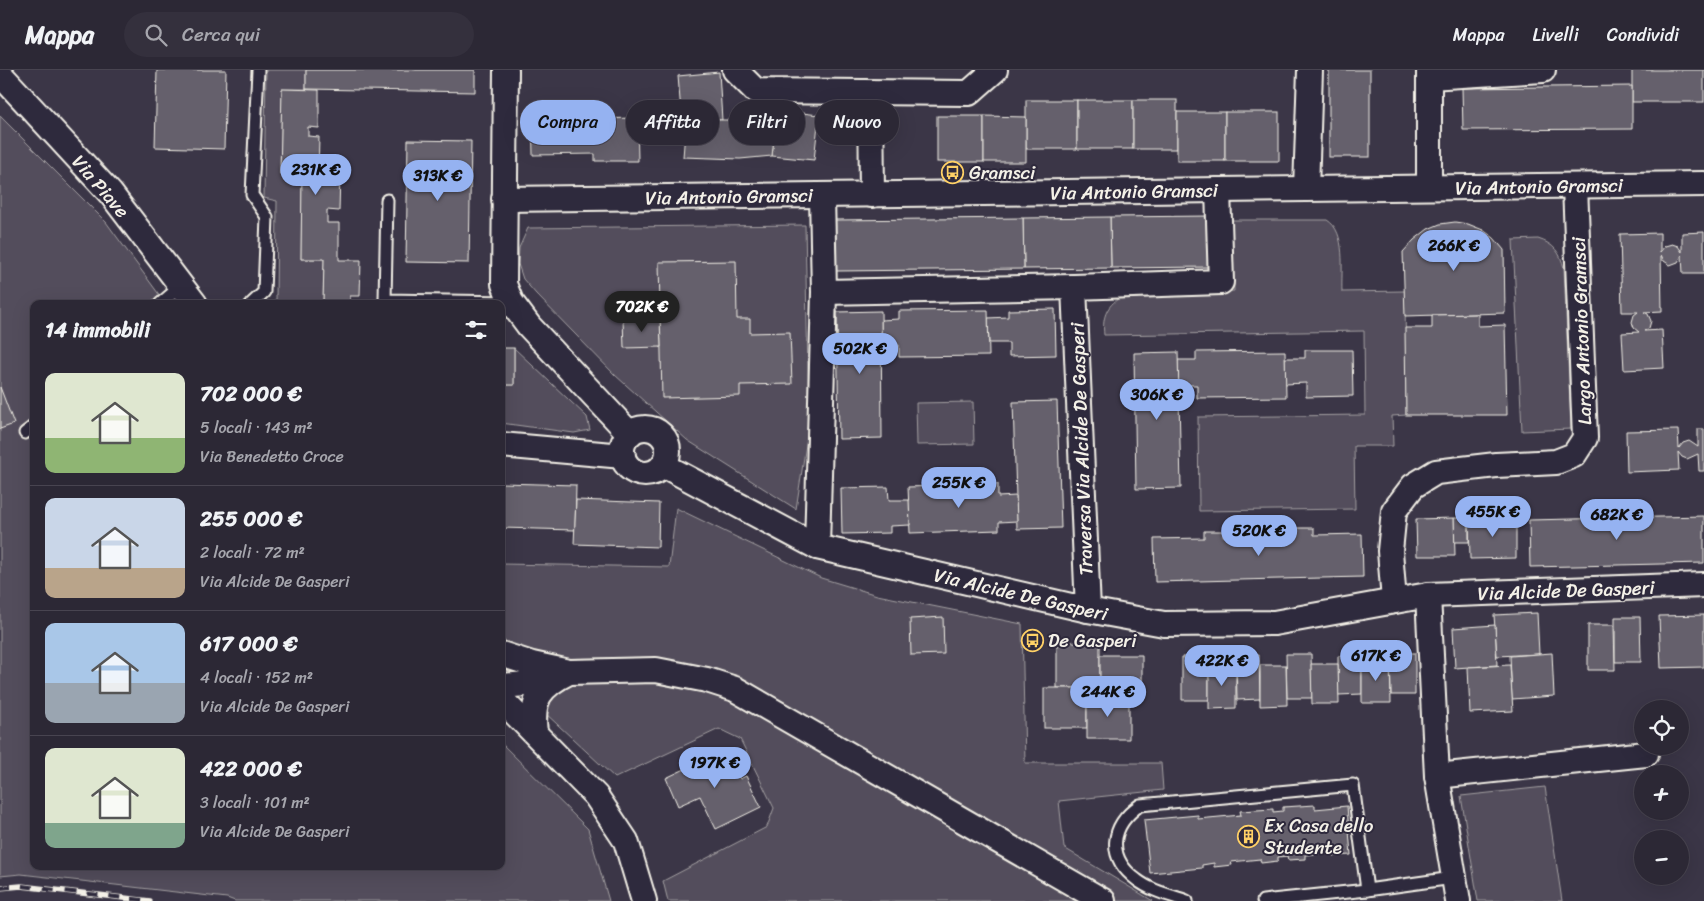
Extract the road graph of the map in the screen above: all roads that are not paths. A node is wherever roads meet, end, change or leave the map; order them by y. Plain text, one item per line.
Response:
1 (258, 70) edge
2 (506, 70) edge
3 (736, 70) edge
4 (995, 70) edge
5 (1310, 70) edge
6 (1543, 70) edge
7 (1429, 73) edge
8 (0, 74) edge
9 (871, 93) junction
10 (1704, 184) edge
11 (1575, 186) junction
12 (1429, 187) junction
13 (1306, 189) junction
14 (1218, 190) junction
15 (872, 194) junction
16 (822, 195) junction
17 (504, 199) junction
18 (387, 200) dead end
19 (1074, 287) junction
20 (824, 292) junction
21 (188, 295) edge
22 (172, 300) edge
23 (255, 300) edge
24 (385, 300) edge
25 (505, 302) edge
26 (511, 302) junction
27 (505, 445) edge
28 (626, 445) junction
29 (663, 465) junction
30 (817, 548) junction
31 (1704, 585) edge
32 (1428, 595) junction
33 (1394, 601) junction
34 (1088, 610) junction
35 (505, 655) edge
36 (532, 664) junction
37 (505, 670) edge
38 (560, 677) junction
39 (505, 685) edge
40 (505, 703) edge
41 (535, 733) junction
42 (1636, 755) edge
43 (1437, 776) junction
44 (1453, 878) junction
45 (1367, 890) junction
46 (644, 901) edge
47 (1102, 901) edge
48 (1187, 901) edge
49 (1263, 901) edge
50 (1458, 901) edge

1 - 23 lane
2 - 17 street
3 - 9 street
4 - 9 street
5 - 13 street
6 - 7 street
7 - 12 street
8 - 21 street, Via Piave
9 - 15 street
10 - 11 street, Via Antonio Gramsci
11 - 12 street, Via Antonio Gramsci
11 - 33 street, Largo Antonio Gramsci
12 - 13 street, Via Antonio Gramsci
13 - 14 street, Via Antonio Gramsci
14 - 15 street, Via Antonio Gramsci
14 - 19 street
15 - 16 street, Via Antonio Gramsci
16 - 17 street, Via Antonio Gramsci
16 - 20 street
17 - 26 street
18 - 24 lane
19 - 20 street
19 - 34 street, Traversa Via Alcide De Gasperi
20 - 30 street
21 - 22 lane
25 - 26 lane
26 - 28 street
27 - 28 street
28 - 29 street
28 - 29 street
29 - 30 street, Via Alcide De Gasperi
30 - 34 street, Via Alcide De Gasperi
31 - 32 street, Via Alcide De Gasperi
32 - 33 street, Via Alcide De Gasperi
32 - 43 street
33 - 34 street, Via Alcide De Gasperi
35 - 36 street
36 - 37 street
36 - 38 street
38 - 39 street
38 - 41 street
38 - 47 street
40 - 41 street
41 - 46 street
42 - 43 street
43 - 44 street
44 - 45 lane
44 - 50 street
45 - 48 lane
45 - 49 lane

